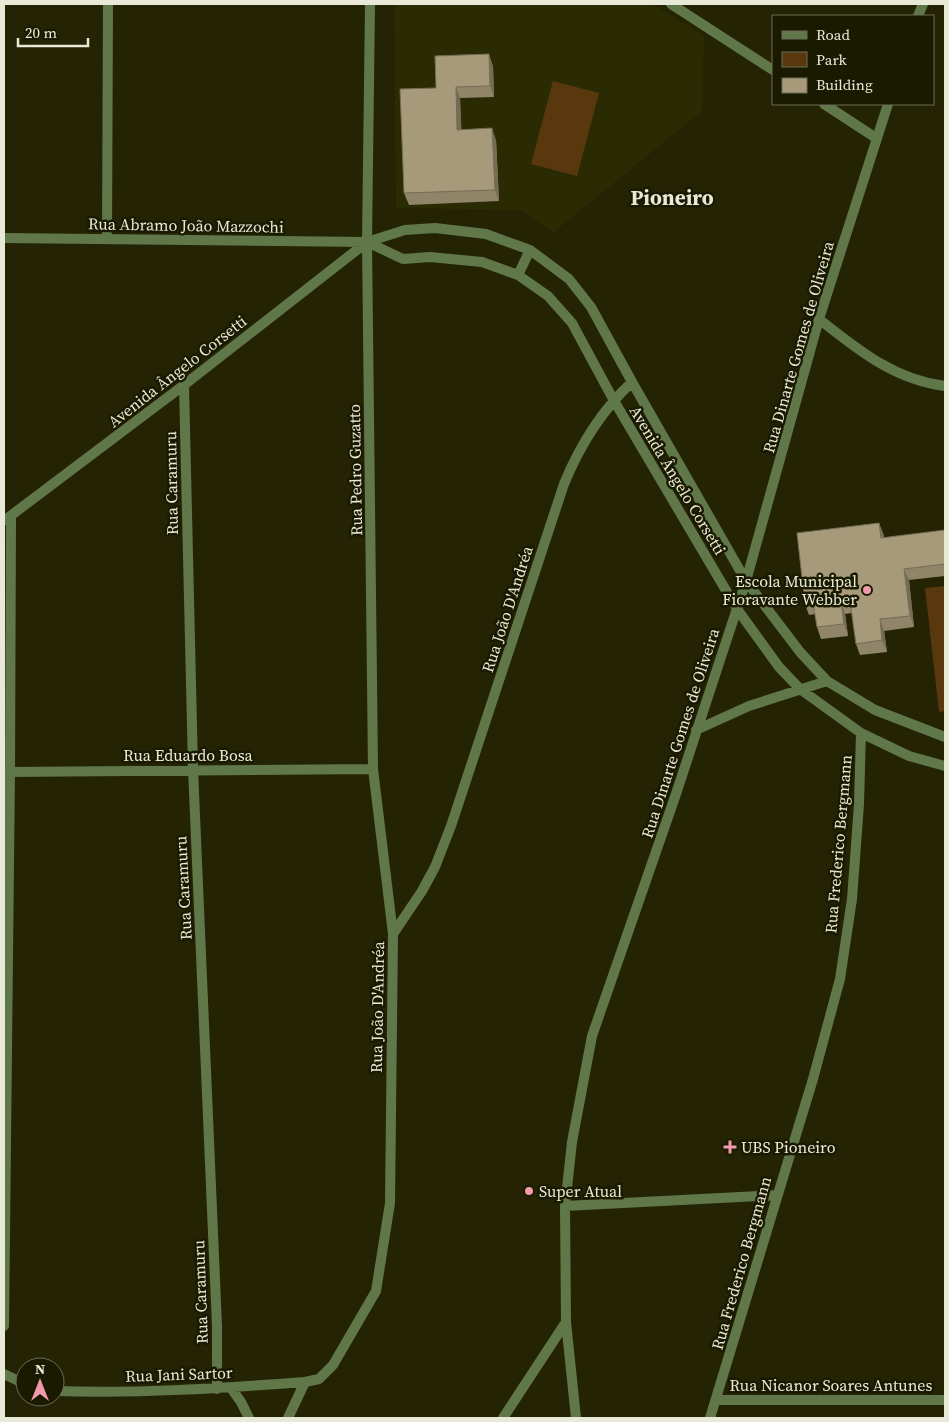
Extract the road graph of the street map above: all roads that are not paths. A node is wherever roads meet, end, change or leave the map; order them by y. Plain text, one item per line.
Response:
1 (108, 4) edge
2 (370, 4) edge
3 (671, 4) edge
4 (772, 69) edge
5 (826, 105) edge
6 (888, 105) edge
7 (876, 138) junction
8 (406, 230) joint
9 (4, 238) edge
10 (107, 239) junction
11 (368, 242) junction
12 (530, 250) junction
13 (404, 259) joint
14 (518, 274) junction
15 (819, 319) junction
16 (632, 382) junction
17 (184, 386) junction
18 (945, 386) edge
19 (613, 399) junction
20 (7, 518) edge
21 (746, 581) junction
22 (737, 609) junction
23 (827, 681) junction
24 (800, 690) junction
25 (696, 730) junction
26 (862, 733) junction
27 (945, 737) edge
28 (945, 766) edge
29 (373, 769) junction
30 (193, 770) junction
31 (7, 772) edge
32 (393, 934) junction
33 (777, 1195) junction
34 (565, 1206) junction
35 (566, 1322) junction
36 (4, 1326) edge
37 (305, 1382) junction
38 (231, 1388) junction
39 (217, 1389) junction
40 (65, 1391) edge
41 (717, 1400) junction
42 (945, 1400) edge
43 (249, 1418) edge
44 (288, 1418) edge
45 (503, 1418) edge
46 (576, 1418) edge
47 (710, 1418) edge

1 - 10 street
2 - 11 street, Rua Pedro Guzatto
3 - 4 street
5 - 7 street
6 - 7 street, Rua Dinarte Gomes de Oliveira
7 - 15 street, Rua Dinarte Gomes de Oliveira
8 - 11 street, Rua Abramo João Mazzochi
8 - 12 street, Avenida Ângelo Corsetti
9 - 10 street, Rua Abramo João Mazzochi
10 - 11 street, Rua Abramo João Mazzochi
11 - 13 street, Rua Abramo João Mazzochi
11 - 17 street, Avenida Ângelo Corsetti
11 - 29 street, Rua Pedro Guzatto
12 - 14 street
12 - 16 street, Avenida Ângelo Corsetti
13 - 14 street, Avenida Ângelo Corsetti
14 - 19 street, Avenida Ângelo Corsetti
15 - 18 street
15 - 21 street, Rua Dinarte Gomes de Oliveira
16 - 19 street, Rua João D'Andréa
16 - 21 street, Avenida Ângelo Corsetti
17 - 20 street, Avenida Ângelo Corsetti
17 - 30 street, Rua Caramuru
19 - 22 street, Avenida Ângelo Corsetti
19 - 32 street, Rua João D'Andréa
20 - 31 street
21 - 22 street, Rua Dinarte Gomes de Oliveira
21 - 23 street, Avenida Ângelo Corsetti
22 - 24 street, Avenida Ângelo Corsetti
22 - 25 street, Rua Dinarte Gomes de Oliveira
23 - 24 street
23 - 27 street, Avenida Ângelo Corsetti
24 - 25 street
24 - 26 street, Avenida Ângelo Corsetti
25 - 34 street, Rua Dinarte Gomes de Oliveira
26 - 28 street, Avenida Ângelo Corsetti
26 - 33 street, Rua Frederico Bergmann
29 - 30 street, Rua Eduardo Bosa
29 - 32 street, Rua Pedro Guzatto
30 - 31 street, Rua Eduardo Bosa
30 - 39 street, Rua Caramuru
31 - 36 street
32 - 37 street, Rua João D'Andréa
33 - 34 street
33 - 41 street, Rua Frederico Bergmann
34 - 35 street, Rua Dinarte Gomes de Oliveira
35 - 45 street
35 - 46 street, Rua Dinarte Gomes de Oliveira
37 - 38 street, Rua Jani Sartor
37 - 44 street
38 - 39 street, Rua Jani Sartor
38 - 43 street
39 - 40 street, Rua Jani Sartor
41 - 42 street, Rua Nicanor Soares Antunes
41 - 47 street, Rua Frederico Bergmann

